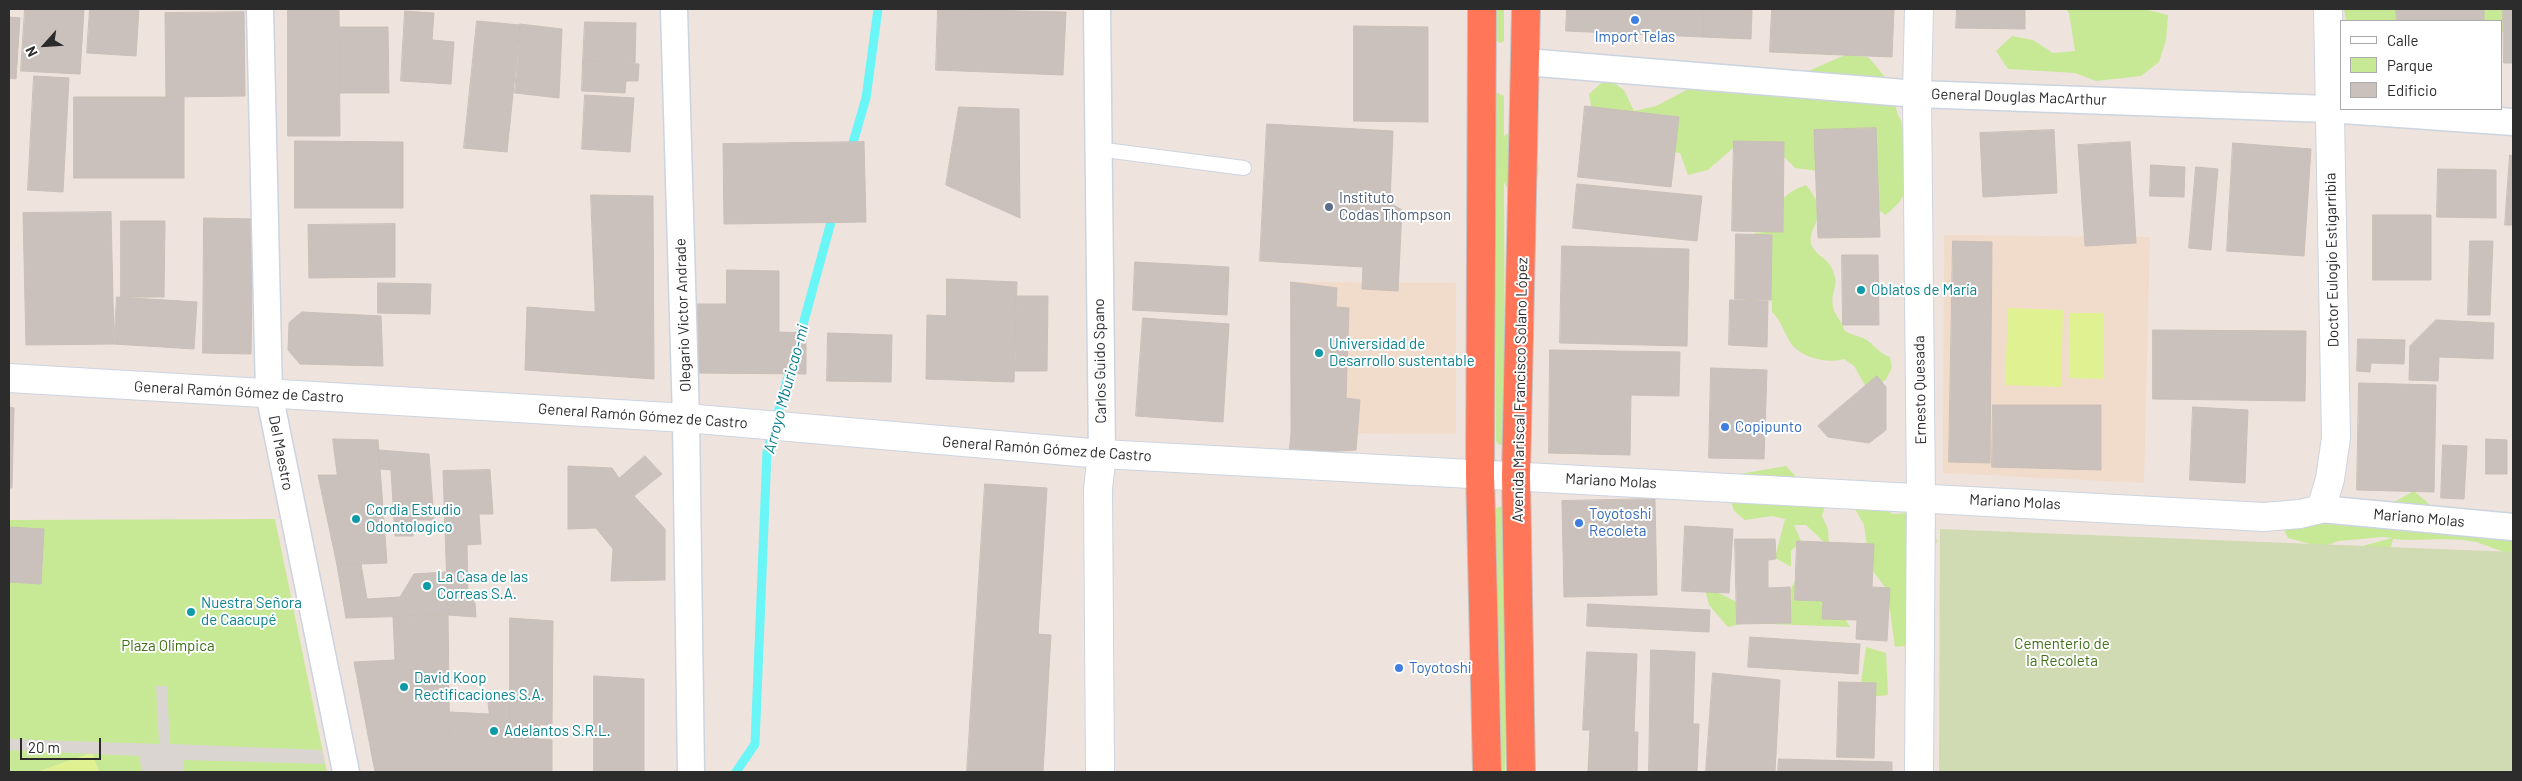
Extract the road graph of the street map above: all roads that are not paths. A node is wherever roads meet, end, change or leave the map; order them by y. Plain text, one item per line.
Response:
1 (260, 9) edge
2 (673, 9) edge
3 (1097, 9) edge
4 (1482, 9) edge
5 (1526, 9) edge
6 (1919, 9) edge
7 (2328, 9) edge
8 (1526, 62) junction
9 (1917, 94) junction
10 (2328, 109) junction
11 (2340, 110) edge
12 (2342, 110) edge
13 (2513, 122) edge
14 (1097, 149) junction
15 (1244, 168) dead end
16 (9, 378) edge
17 (269, 393) junction
18 (686, 418) junction
19 (1102, 454) junction
20 (1499, 475) junction
21 (1921, 497) junction
22 (2321, 509) junction
23 (2513, 527) edge
24 (346, 772) edge
25 (691, 772) edge
26 (1100, 772) edge
27 (1487, 772) edge
28 (1521, 772) edge
29 (1919, 772) edge

1 - 17 street, Del Maestro
2 - 18 street, Olegario Victor Andrade
3 - 14 street, Carlos Guido Spano
4 - 20 highway, Avenida Mariscal Francisco Solano López
5 - 8 highway, Avenida Mariscal Francisco Solano López
6 - 9 street, Ernesto Quesada
7 - 10 street, Doctor Eulogio Estigarribia
8 - 9 street, General Douglas MacArthur
8 - 20 highway, Avenida Mariscal Francisco Solano López
9 - 10 street, General Douglas MacArthur
9 - 21 street, Ernesto Quesada
10 - 11 street, General Douglas MacArthur
10 - 22 street, Doctor Eulogio Estigarribia
12 - 13 street, General Douglas MacArthur
14 - 15 lane
14 - 19 street, Carlos Guido Spano
16 - 17 street, General Ramón Gómez de Castro
17 - 18 street, General Ramón Gómez de Castro
17 - 24 street, Del Maestro
18 - 19 street, General Ramón Gómez de Castro
18 - 25 street, Olegario Victor Andrade
19 - 20 street, General Ramón Gómez de Castro
19 - 26 street, Carlos Guido Spano
20 - 21 street, Mariano Molas
20 - 27 highway, Avenida Mariscal Francisco Solano López
20 - 28 highway, Avenida Mariscal Francisco Solano López
21 - 22 street, Mariano Molas
21 - 29 street, Ernesto Quesada
22 - 23 street, Mariano Molas

